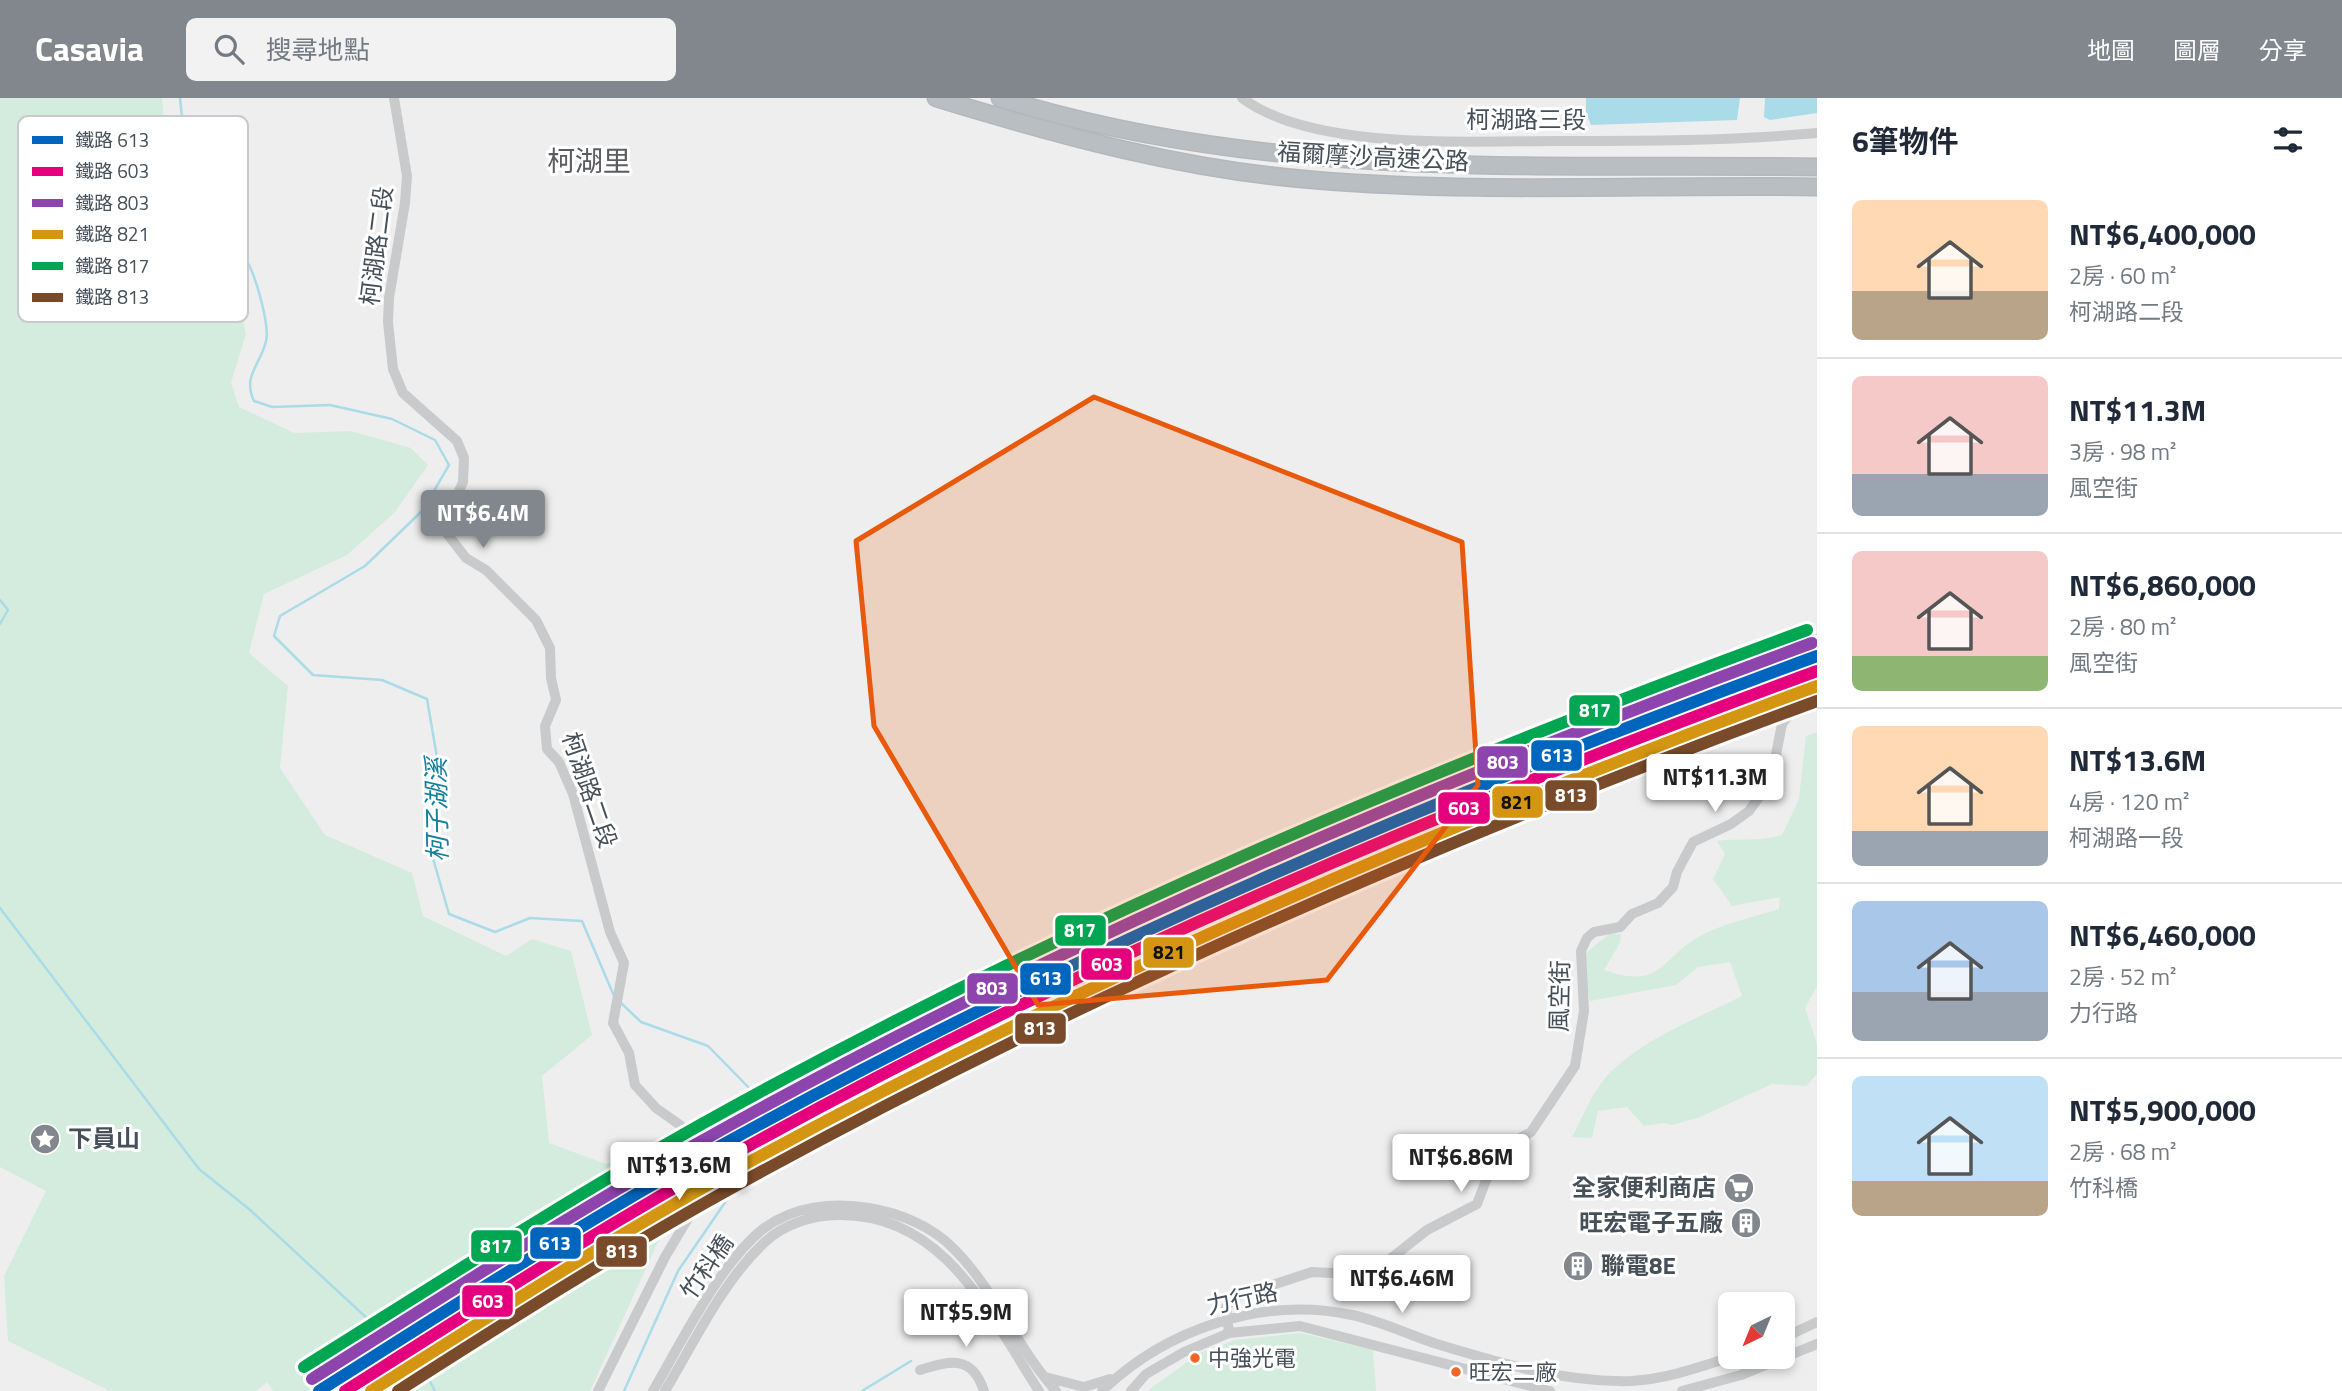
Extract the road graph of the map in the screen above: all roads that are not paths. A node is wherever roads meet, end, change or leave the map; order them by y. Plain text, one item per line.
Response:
1 (394, 98) edge
2 (936, 98) edge
3 (1000, 98) edge
4 (1242, 98) edge
5 (1817, 133) edge
6 (1817, 167) edge
7 (1817, 187) edge
8 (1817, 639) edge
9 (1805, 644) dead end
10 (1813, 680) dead end
11 (1226, 1319) junction
12 (1817, 1322) edge
13 (1796, 1332) edge
14 (1229, 1333) junction
15 (1817, 1344) edge
16 (1718, 1362) edge
17 (920, 1370) dead end
18 (1122, 1371) junction
19 (1042, 1376) junction
20 (598, 1391) edge
21 (653, 1391) edge
22 (665, 1391) edge
23 (984, 1391) edge
24 (1039, 1391) edge
25 (1056, 1391) edge
26 (1102, 1391) edge
27 (1131, 1391) edge
28 (1550, 1391) edge
29 (1682, 1391) edge

1 - 20 street, 柯湖路二段
2 - 7 highway, 福爾摩沙高速公路
3 - 6 highway, 福爾摩沙高速公路
4 - 5 street, 柯湖路三段
8 - 9 street
10 - 11 street, 風空街
11 - 14 street
11 - 16 street, 力行路
11 - 18 street, 力行路
12 - 13 street
14 - 27 street, 力行路
14 - 28 street, 力行路
15 - 29 street
17 - 23 street
18 - 19 street
18 - 26 street, 力行路
19 - 21 street, 竹科橋
19 - 25 street, 竹科橋
22 - 24 street, 竹科橋

